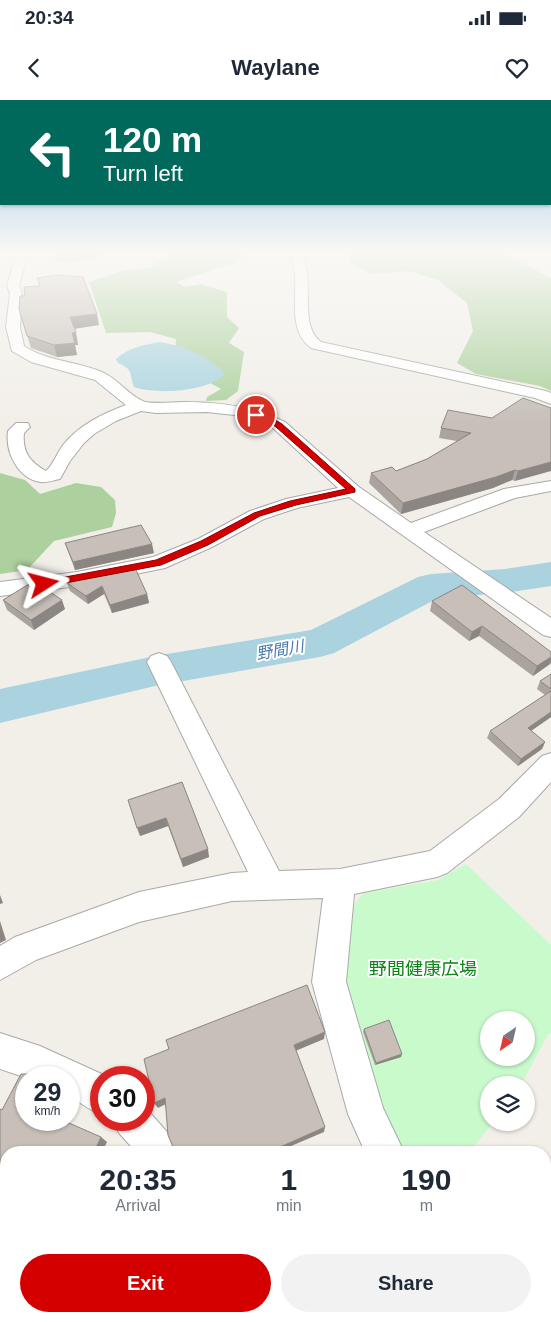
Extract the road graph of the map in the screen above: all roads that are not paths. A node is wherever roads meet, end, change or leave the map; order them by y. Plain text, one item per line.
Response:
1 (14, 310) edge
2 (301, 310) edge
3 (551, 399) edge
4 (139, 406) junction
5 (22, 427) dead end
6 (551, 486) edge
7 (352, 490) junction
8 (410, 530) junction
9 (0, 590) edge
10 (551, 629) edge
11 (159, 662) dead end
12 (551, 764) edge
13 (340, 883) junction
14 (270, 885) junction
15 (0, 964) edge
16 (0, 1050) edge
17 (44, 1066) edge
18 (142, 1131) edge
19 (154, 1146) edge
20 (382, 1146) edge

1 - 4 street
2 - 3 street
4 - 5 street
4 - 7 street
6 - 8 street
7 - 8 street
7 - 9 street
8 - 10 street
11 - 14 street
12 - 13 street
13 - 14 street
13 - 20 street
14 - 15 street
16 - 17 street
18 - 19 street

